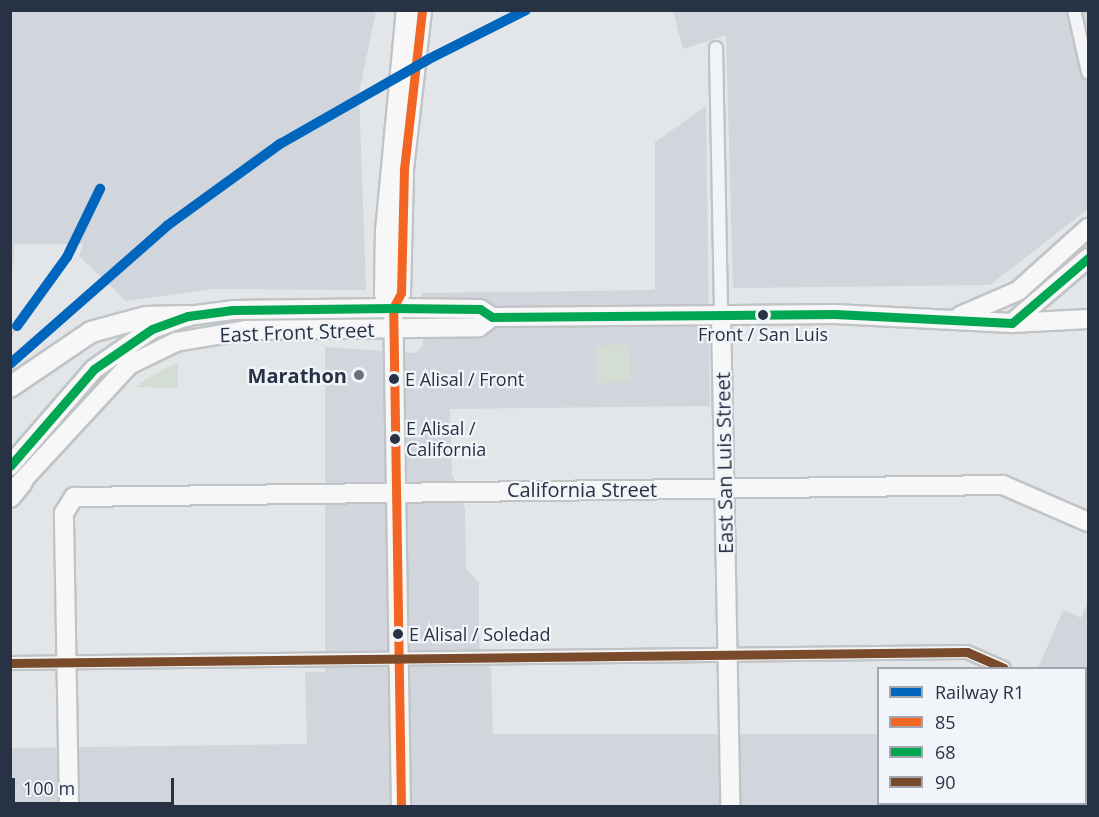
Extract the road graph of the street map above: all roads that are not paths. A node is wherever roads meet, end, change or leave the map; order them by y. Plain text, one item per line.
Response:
1 (406, 10) edge
2 (422, 10) edge
3 (1074, 10) edge
4 (716, 48) dead end
5 (1089, 72) edge
6 (1089, 228) edge
7 (1089, 258) edge
8 (393, 308) junction
9 (721, 315) junction
10 (188, 316) junction
11 (960, 316) junction
12 (492, 317) junction
13 (1089, 319) edge
14 (1012, 322) junction
15 (393, 328) junction
16 (10, 387) edge
17 (10, 466) edge
18 (724, 488) junction
19 (14, 491) edge
20 (397, 491) junction
21 (1089, 522) edge
22 (727, 655) junction
23 (398, 658) junction
24 (10, 663) edge
25 (65, 663) junction
26 (1000, 667) edge
27 (69, 807) edge
28 (401, 807) edge
29 (730, 807) edge

1 - 8 main road
2 - 8 main road
3 - 5 street
4 - 9 street, East San Luis Street
6 - 11 main road
7 - 14 main road
8 - 10 main road, East Front Street
8 - 12 main road, East Front Street
8 - 15 main road
9 - 11 main road
9 - 12 main road
9 - 18 main road, East San Luis Street
10 - 16 main road
10 - 17 main road, East Front Street
11 - 14 main road
12 - 15 main road, East Front Street
13 - 14 main road
15 - 19 main road, East Front Street
15 - 20 main road
18 - 20 main road, California Street
18 - 21 main road, California Street
18 - 22 main road, East San Luis Street
20 - 23 main road
20 - 25 main road, California Street
22 - 23 street
22 - 26 street
22 - 29 main road, East San Luis Street
23 - 25 street
23 - 28 main road
24 - 25 street
25 - 27 main road

